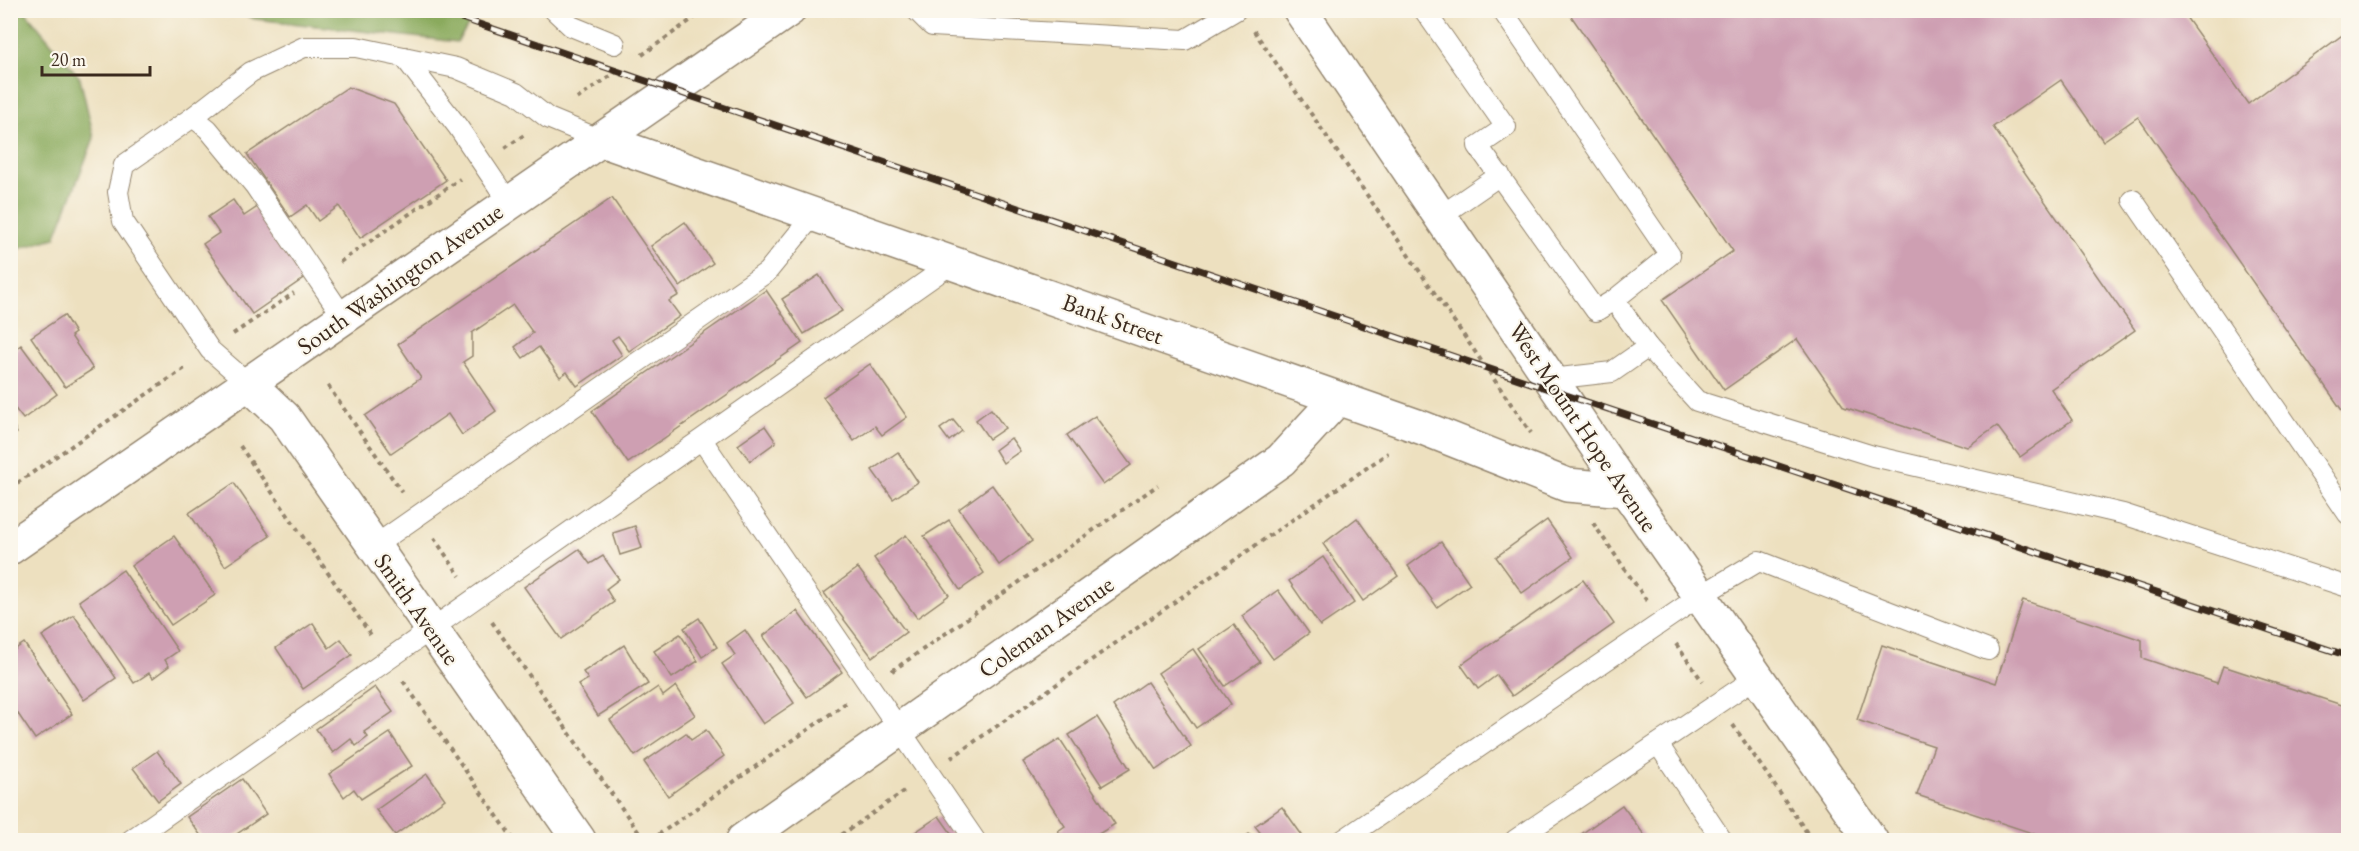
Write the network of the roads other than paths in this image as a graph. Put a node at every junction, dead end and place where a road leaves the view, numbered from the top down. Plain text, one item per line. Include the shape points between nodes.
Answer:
1 (554, 10) edge
2 (789, 10) edge
3 (916, 10) edge
4 (1236, 10) edge
5 (1300, 10) edge
6 (1424, 10) edge
7 (1502, 10) edge
8 (615, 44) dead end
9 (404, 57) junction
10 (193, 117) junction
11 (601, 140) junction
12 (1500, 175) junction
13 (2133, 200) dead end
14 (510, 204) junction
15 (814, 213) junction
16 (1439, 217) junction
17 (954, 262) junction
18 (1614, 300) junction
19 (344, 318) junction
20 (1648, 347) junction
21 (1551, 380) junction
22 (249, 384) junction
23 (1337, 399) junction
24 (702, 440) junction
25 (1626, 490) junction
26 (2349, 514) edge
27 (10, 548) edge
28 (373, 548) junction
29 (2349, 587) edge
30 (1700, 596) junction
31 (432, 631) junction
32 (1988, 650) dead end
33 (1757, 677) junction
34 (899, 731) junction
35 (1658, 744) junction
36 (159, 832) edge
37 (131, 840) edge
38 (579, 840) edge
39 (743, 840) edge
40 (975, 840) edge
41 (1343, 840) edge
42 (1515, 840) edge
43 (1722, 840) edge
44 (1871, 840) edge

1 - 8 lane via 571,26
2 - 11 street, South Washington Avenue
3 - 4 lane via 932,26 1185,40
5 - 16 street, West Mount Hope Avenue
6 - 12 lane via 1506,127 1478,146
7 - 18 lane via 1670,255
9 - 10 lane via 356,47 304,47 251,72
9 - 11 lane via 456,68 516,93 548,118
9 - 14 lane
10 - 19 lane via 208,129 255,186
10 - 22 lane via 123,165 118,192 123,221 210,350
11 - 14 street, South Washington Avenue
11 - 15 street, Bank Street
12 - 16 lane
12 - 18 lane via 1596,311
13 - 26 lane
14 - 19 street, South Washington Avenue
15 - 17 street, Bank Street
15 - 28 lane via 767,272
16 - 21 street, West Mount Hope Avenue
17 - 23 street, Bank Street
17 - 24 lane
18 - 20 lane
19 - 22 street, South Washington Avenue
20 - 21 lane via 1612,372
20 - 29 lane via 1698,401 1874,456 2123,514
21 - 25 street, West Mount Hope Avenue
22 - 27 street, South Washington Avenue
22 - 28 street, Smith Avenue via 284,417
23 - 25 street, Bank Street via 1567,485
23 - 34 street, Coleman Avenue via 1281,460
24 - 31 lane
24 - 34 lane
25 - 30 street, West Mount Hope Avenue
28 - 31 street, Smith Avenue
30 - 32 lane via 1759,561
30 - 33 street, West Mount Hope Avenue
30 - 41 lane
31 - 36 lane
31 - 38 street, Smith Avenue
33 - 35 lane
33 - 44 street, West Mount Hope Avenue
34 - 39 street, Coleman Avenue
34 - 40 lane
35 - 42 lane
35 - 43 lane
36 - 37 lane

